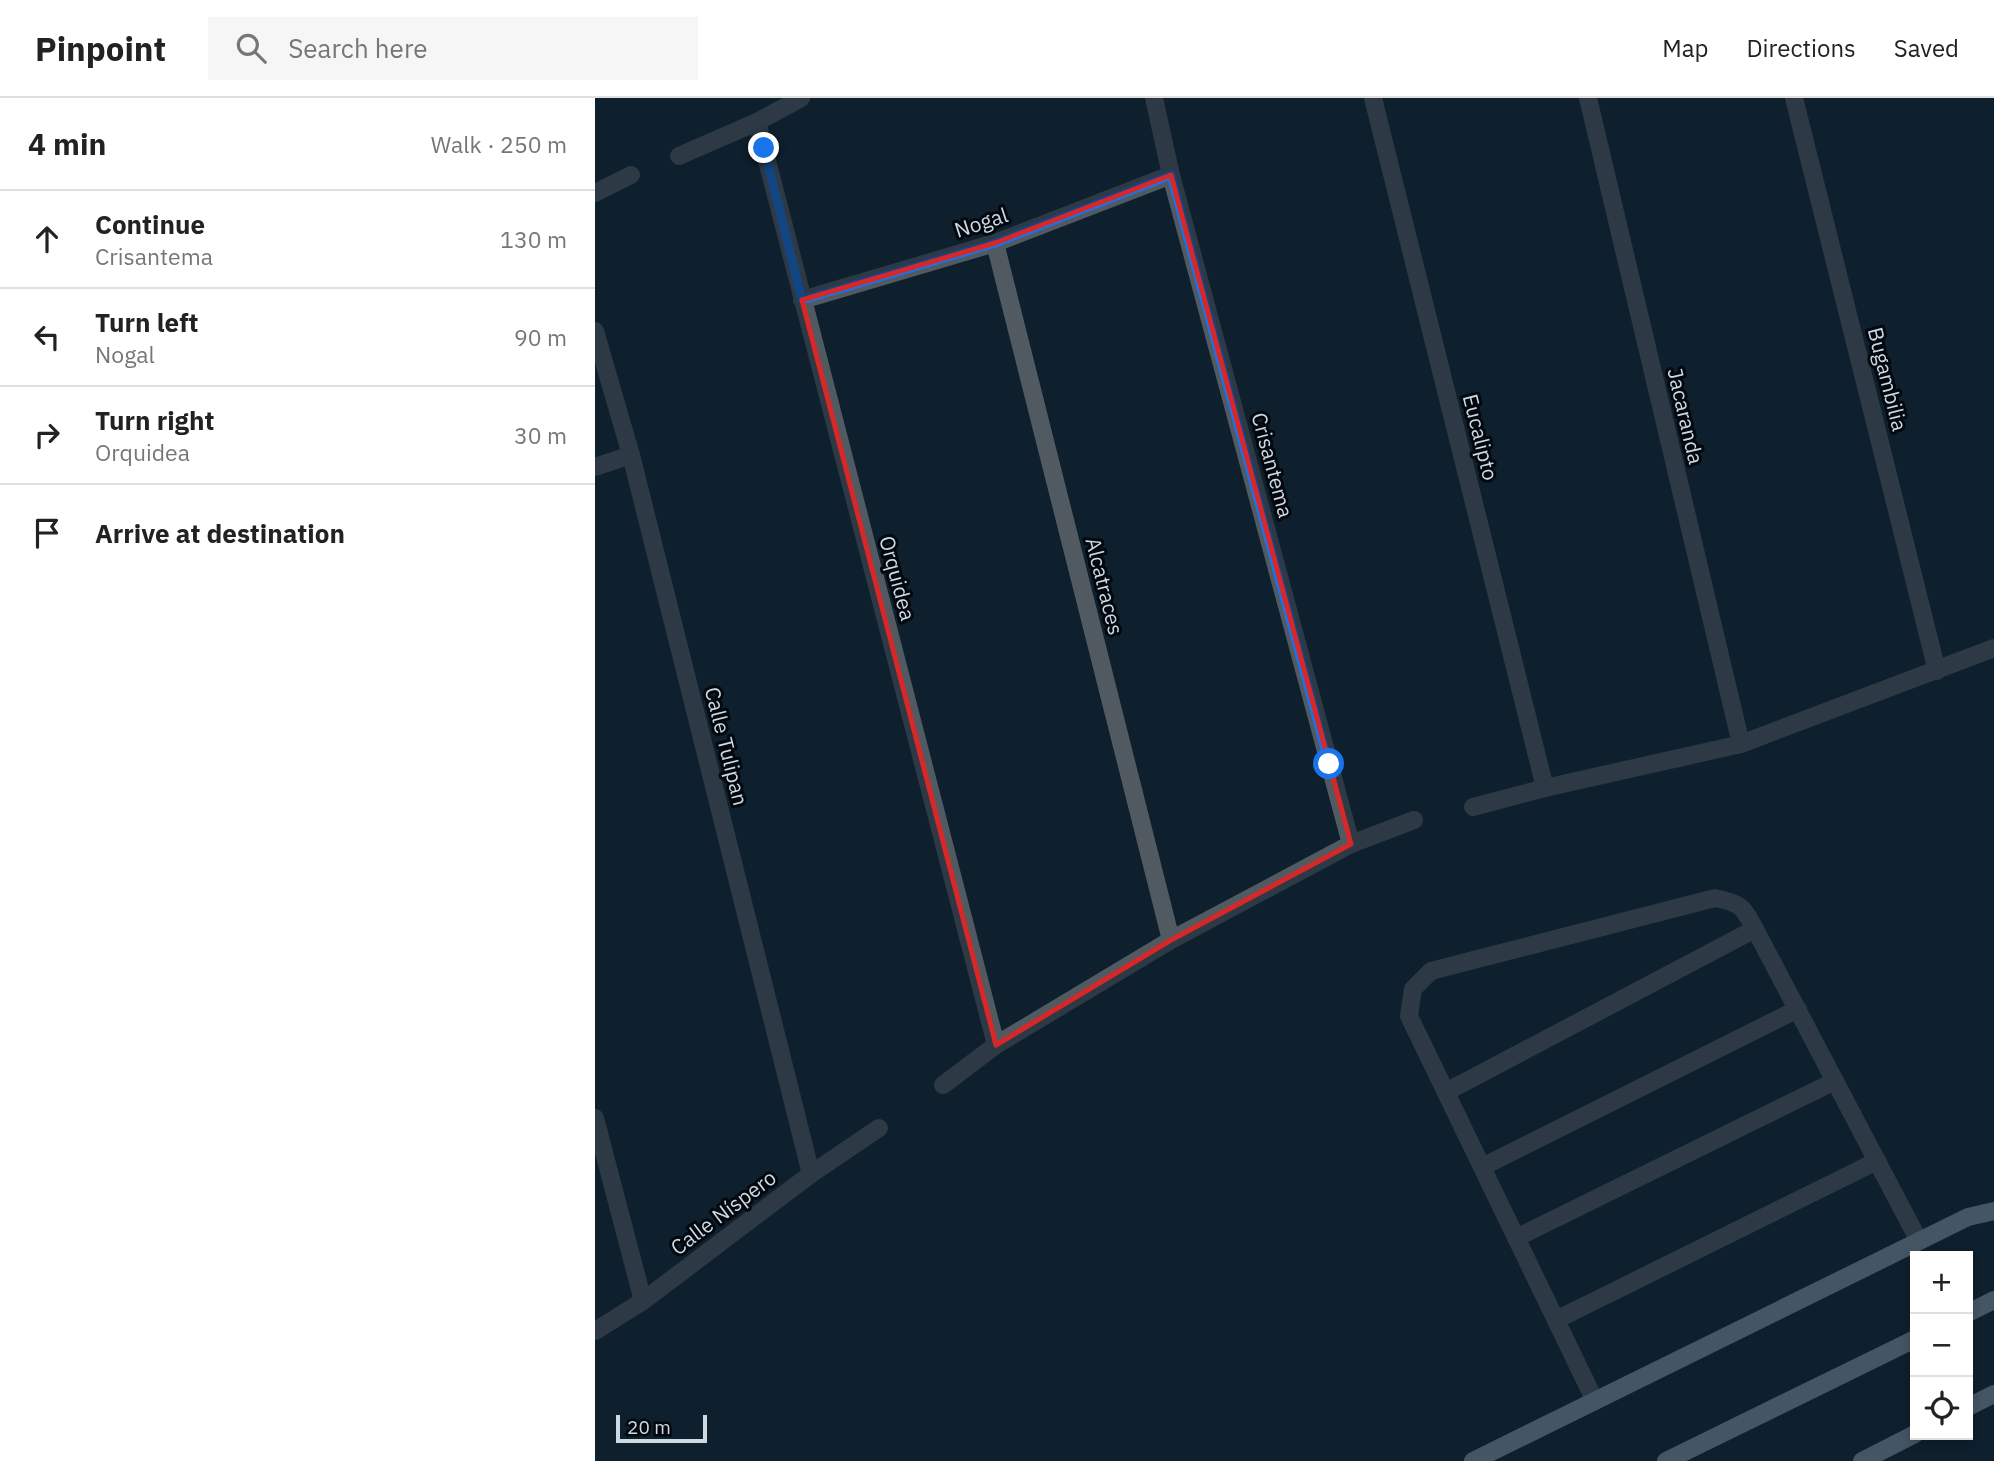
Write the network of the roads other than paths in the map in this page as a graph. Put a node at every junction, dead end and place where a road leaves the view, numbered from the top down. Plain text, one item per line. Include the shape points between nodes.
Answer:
1 (801, 98) edge
2 (1154, 98) edge
3 (1373, 98) edge
4 (1588, 98) edge
5 (1794, 98) edge
6 (757, 122) junction
7 (678, 156) dead end
8 (631, 175) dead end
9 (1171, 175) junction
10 (595, 193) edge
11 (995, 243) junction
12 (802, 300) junction
13 (595, 331) edge
14 (631, 455) junction
15 (595, 467) edge
16 (1994, 648) edge
17 (1937, 671) junction
18 (1741, 744) junction
19 (1545, 788) junction
20 (1473, 807) dead end
21 (1414, 820) dead end
22 (1350, 844) junction
23 (1755, 929) junction
24 (1171, 940) junction
25 (1798, 1009) junction
26 (996, 1045) junction
27 (1835, 1081) junction
28 (943, 1086) dead end
29 (1446, 1092) junction
30 (595, 1118) edge
31 (879, 1128) dead end
32 (1877, 1161) junction
33 (1482, 1167) junction
34 (811, 1174) junction
35 (1994, 1211) edge
36 (1516, 1238) junction
37 (1919, 1241) junction
38 (1994, 1300) edge
39 (643, 1301) junction
40 (1973, 1310) edge
41 (1556, 1320) junction
42 (595, 1331) edge
43 (1910, 1341) edge
44 (1994, 1394) edge
45 (1595, 1401) junction
46 (1973, 1404) edge
47 (1910, 1437) edge
48 (1473, 1461) edge
49 (1666, 1461) edge
50 (1863, 1461) edge

1 - 6 street
2 - 9 street, Crisantema
3 - 19 street, Eucalipto
4 - 18 street, Jacaranda
5 - 17 street, Bugambilia
6 - 7 street
6 - 12 street, Orquidea
8 - 10 street
9 - 11 street, Nogal
9 - 22 street, Crisantema
11 - 12 street, Nogal
11 - 24 street, Alcatraces
12 - 26 street, Orquidea
13 - 14 street, Calle Tulipan
14 - 15 street
14 - 34 street, Calle Tulipan
16 - 17 street
17 - 18 street
18 - 19 street
19 - 20 street
21 - 22 street
22 - 24 street
23 - 25 street
23 - 29 street
23 - 29 street via 1734,902 1715,898 1431,971 1413,989 1409,1016
24 - 26 street
25 - 27 street
25 - 33 street
26 - 28 street
27 - 32 street
27 - 36 street
29 - 33 street
30 - 39 street
31 - 34 street, Calle Níspero
32 - 37 street
32 - 41 street
33 - 36 street
34 - 39 street, Calle Níspero
35 - 37 main road via 1968,1217
36 - 41 street
37 - 45 main road
38 - 40 main road
39 - 42 street, Calle Níspero
41 - 45 street
43 - 49 main road
44 - 46 main road
45 - 48 main road
47 - 50 main road

